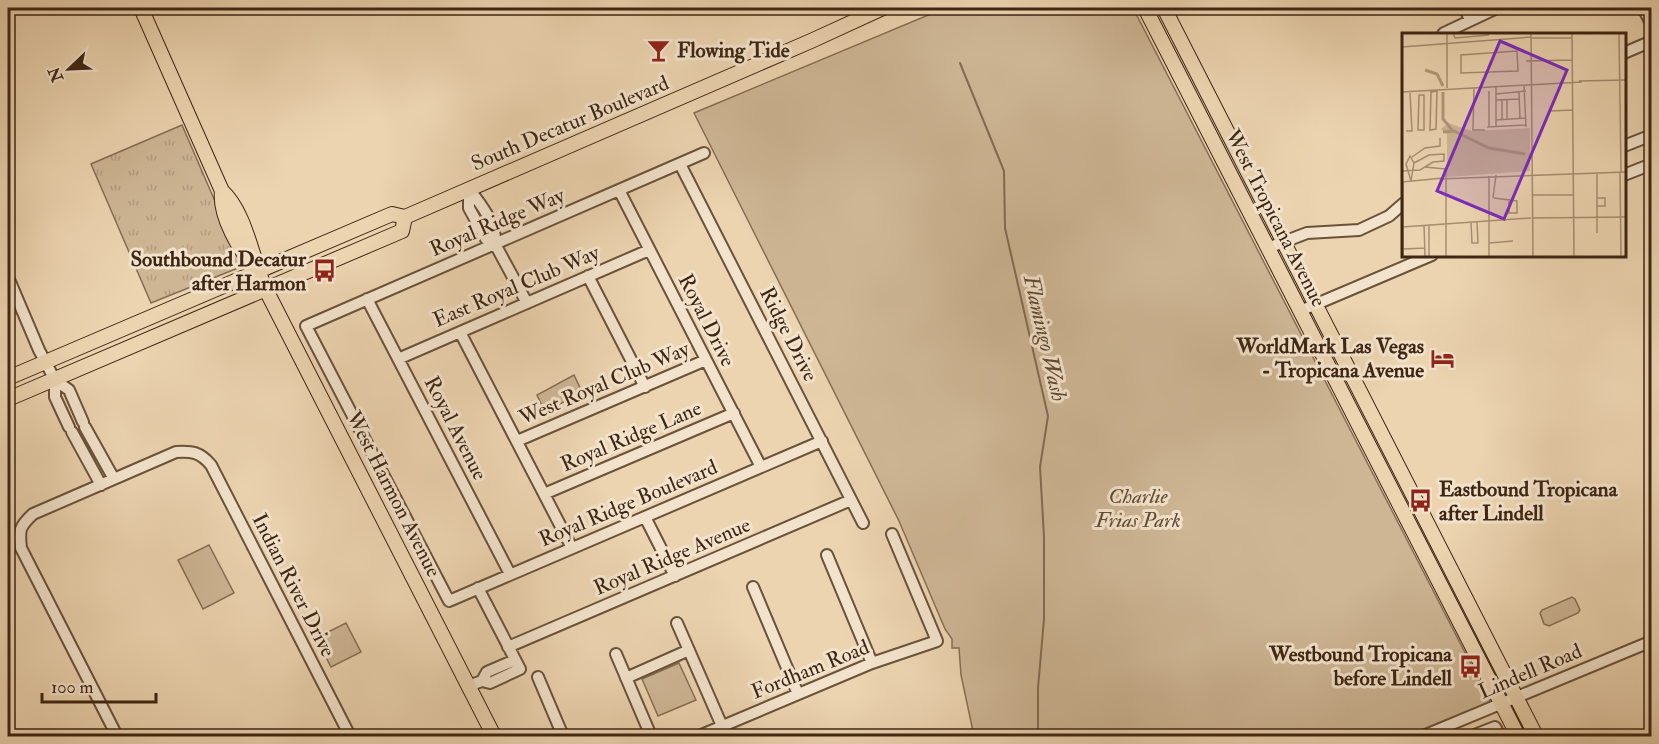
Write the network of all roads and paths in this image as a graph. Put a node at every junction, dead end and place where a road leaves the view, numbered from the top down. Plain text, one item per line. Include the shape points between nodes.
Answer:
1 (141, 8) edge
2 (883, 8) edge
3 (1145, 8) edge
4 (1164, 8) edge
5 (1465, 8) edge
6 (1497, 8) edge
7 (1643, 8) edge
8 (1470, 20) junction
9 (1652, 25) edge
10 (1444, 33) edge
11 (1652, 41) edge
12 (1626, 52) edge
13 (1652, 135) edge
14 (1233, 143) junction
15 (1626, 145) edge
16 (1218, 151) junction
17 (704, 153) dead end
18 (680, 164) junction
19 (1652, 164) edge
20 (1626, 174) edge
21 (469, 189) junction
22 (619, 190) junction
23 (1402, 205) edge
24 (405, 217) junction
25 (1285, 241) junction
26 (495, 244) junction
27 (1268, 249) junction
28 (649, 250) junction
29 (1430, 256) edge
30 (257, 271) junction
31 (588, 276) junction
32 (8, 277) edge
33 (265, 288) junction
34 (367, 299) junction
35 (527, 303) junction
36 (1316, 304) junction
37 (1300, 311) junction
38 (460, 332) junction
39 (398, 359) junction
40 (706, 360) junction
41 (45, 361) junction
42 (8, 378) edge
43 (55, 380) junction
44 (645, 387) junction
45 (8, 399) edge
46 (734, 413) junction
47 (1372, 414) junction
48 (1356, 422) junction
49 (517, 441) junction
50 (822, 441) junction
51 (761, 467) junction
52 (114, 479) junction
53 (101, 485) junction
54 (544, 494) junction
55 (851, 500) junction
56 (645, 517) junction
57 (863, 523) dead end
58 (892, 534) dead end
59 (572, 548) junction
60 (1443, 553) junction
61 (827, 555) dead end
62 (1428, 561) junction
63 (510, 574) junction
64 (675, 576) junction
65 (753, 587) dead end
66 (478, 588) junction
67 (449, 601) joint
68 (677, 623) dead end
69 (1652, 641) edge
70 (508, 647) junction
71 (689, 650) junction
72 (615, 654) dead end
73 (872, 663) junction
74 (538, 677) dead end
75 (626, 678) junction
76 (468, 686) junction
77 (798, 694) junction
78 (1517, 697) junction
79 (1501, 704) junction
80 (722, 726) junction
81 (117, 736) edge
82 (350, 736) edge
83 (494, 736) edge
84 (563, 736) edge
85 (651, 736) edge
86 (699, 736) edge
87 (1423, 736) edge
88 (1472, 736) edge
89 (1500, 736) edge
90 (1518, 736) edge
91 (1536, 736) edge

1 - 30 main road, West Harmon Avenue via 222,191 220,204 243,254
2 - 21 main road, South Decatur Boulevard
3 - 16 main road, West Tropicana Avenue
4 - 14 main road, West Tropicana Avenue
5 - 8 street
6 - 8 street
7 - 9 street
8 - 10 street
11 - 12 street
13 - 15 street
14 - 16 main road
14 - 25 main road, West Tropicana Avenue
16 - 27 main road, West Tropicana Avenue
17 - 18 street, Royal Ridge Way
18 - 22 street, Royal Ridge Way
18 - 50 street, Ridge Drive
19 - 20 street
21 - 24 main road, South Decatur Boulevard
21 - 26 street via 470,208 486,239
22 - 26 street, Royal Ridge Way
22 - 28 street, Royal Drive
23 - 25 street via 1389,216 1359,230 1307,233
24 - 30 main road, South Decatur Boulevard via 392,214
24 - 33 main road, South Decatur Boulevard via 402,231
25 - 27 street
25 - 36 main road, West Tropicana Avenue
26 - 34 street, Royal Ridge Way
26 - 35 street
27 - 37 main road, West Tropicana Avenue
28 - 31 street, East Royal Club Way
28 - 40 street, Royal Drive
29 - 36 street
30 - 33 main road, West Harmon Avenue
30 - 41 main road, South Decatur Boulevard
31 - 35 street, East Royal Club Way
31 - 44 street
32 - 41 street
33 - 43 main road, South Decatur Boulevard
33 - 76 main road, West Harmon Avenue
34 - 39 street, Royal Avenue
34 - 67 street, Royal Ridge Way via 306,326
35 - 38 street, East Royal Club Way
36 - 37 street
36 - 47 main road, West Tropicana Avenue
37 - 48 main road, West Tropicana Avenue
38 - 39 street, East Royal Club Way
38 - 49 street
39 - 63 street, Royal Avenue
40 - 44 street, West Royal Club Way
40 - 46 street, Royal Drive
41 - 42 main road, South Decatur Boulevard
41 - 43 street
43 - 45 main road, South Decatur Boulevard
43 - 52 street via 69,390
43 - 53 street via 55,397
44 - 49 street, West Royal Club Way
46 - 51 street, Royal Drive
46 - 54 street, Royal Ridge Lane
47 - 48 main road
47 - 60 main road, West Tropicana Avenue
48 - 62 main road, West Tropicana Avenue
49 - 54 street
50 - 51 street, Royal Ridge Boulevard
50 - 55 street, Ridge Drive
51 - 56 street, Royal Ridge Boulevard
52 - 53 street
52 - 82 street, Indian River Drive via 176,452 199,454 211,465
53 - 81 street via 33,514 19,532 21,548
54 - 59 street
55 - 57 street, Ridge Drive
55 - 64 street, Royal Ridge Avenue
56 - 59 street, Royal Ridge Boulevard
56 - 64 street
58 - 73 street, Fordham Road via 937,641
59 - 63 street, Royal Ridge Boulevard
60 - 62 main road
60 - 78 main road, West Tropicana Avenue
61 - 73 street
62 - 79 main road, West Tropicana Avenue
63 - 66 street, Royal Ridge Boulevard
64 - 70 street, Royal Ridge Avenue
65 - 77 street
66 - 67 street, Royal Ridge Boulevard
66 - 70 street
68 - 71 street
69 - 78 street, Lindell Road
70 - 76 street via 517,664 486,672 482,681
71 - 75 street
71 - 80 street
72 - 75 street
73 - 77 street, Fordham Road
74 - 84 street
75 - 85 street
76 - 83 main road, West Harmon Avenue
77 - 80 street, Fordham Road
78 - 79 street, Lindell Road
78 - 91 main road, West Tropicana Avenue
79 - 87 street, Lindell Road
79 - 90 main road, West Tropicana Avenue
80 - 86 street, Fordham Road
88 - 89 street via 1495,727

